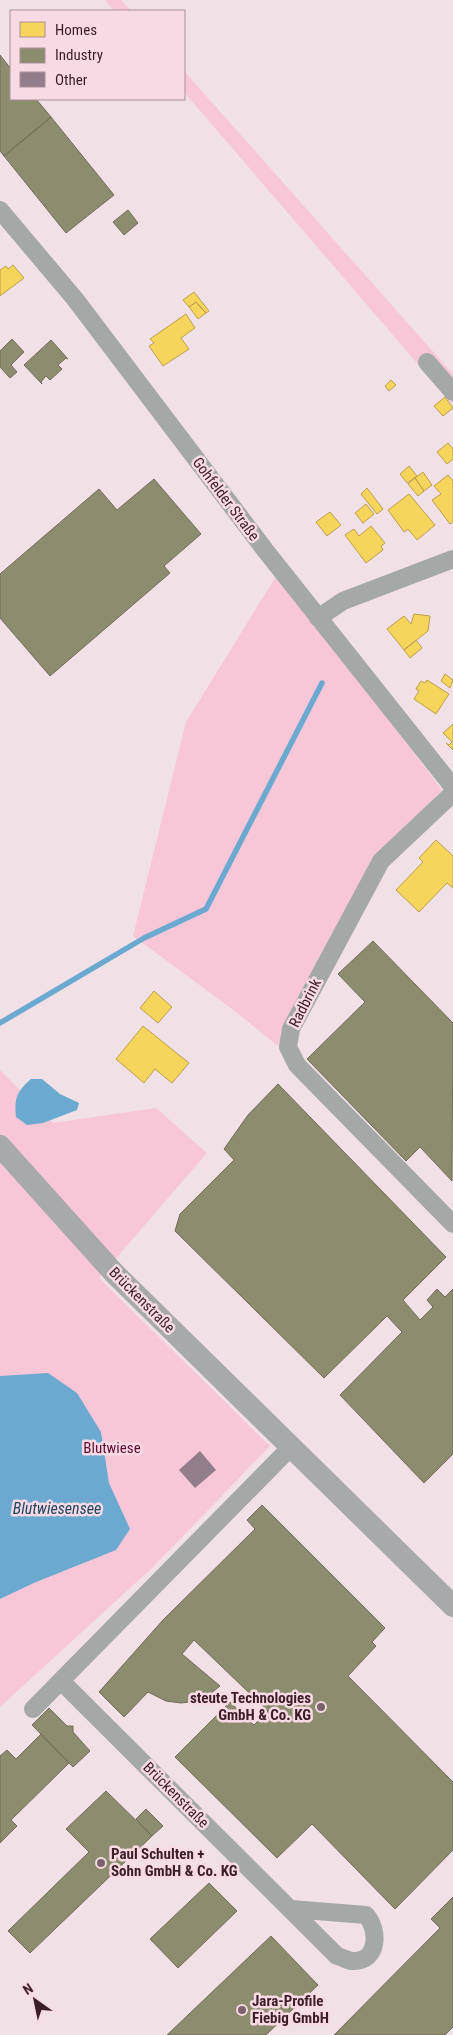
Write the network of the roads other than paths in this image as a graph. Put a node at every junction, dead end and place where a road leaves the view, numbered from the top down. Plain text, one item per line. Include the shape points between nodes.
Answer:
1 (0, 210) edge
2 (427, 362) dead end
3 (453, 392) edge
4 (453, 559) edge
5 (318, 618) junction
6 (453, 787) edge
7 (453, 793) edge
8 (0, 1146) edge
9 (453, 1224) edge
10 (291, 1447) junction
11 (453, 1606) edge
12 (61, 1681) junction
13 (33, 1709) dead end
14 (291, 1909) dead end

1 - 5 street, Gohfelder Straße via 75,299
2 - 3 street
4 - 5 street via 343,601
5 - 6 street, Gohfelder Straße
7 - 9 street, Radbrink via 381,861 291,1029 288,1047 297,1065
8 - 10 main road, Brückenstraße via 115,1274
10 - 11 main road, Brückenstraße
10 - 12 street
12 - 13 street
12 - 14 street, Brückenstraße

